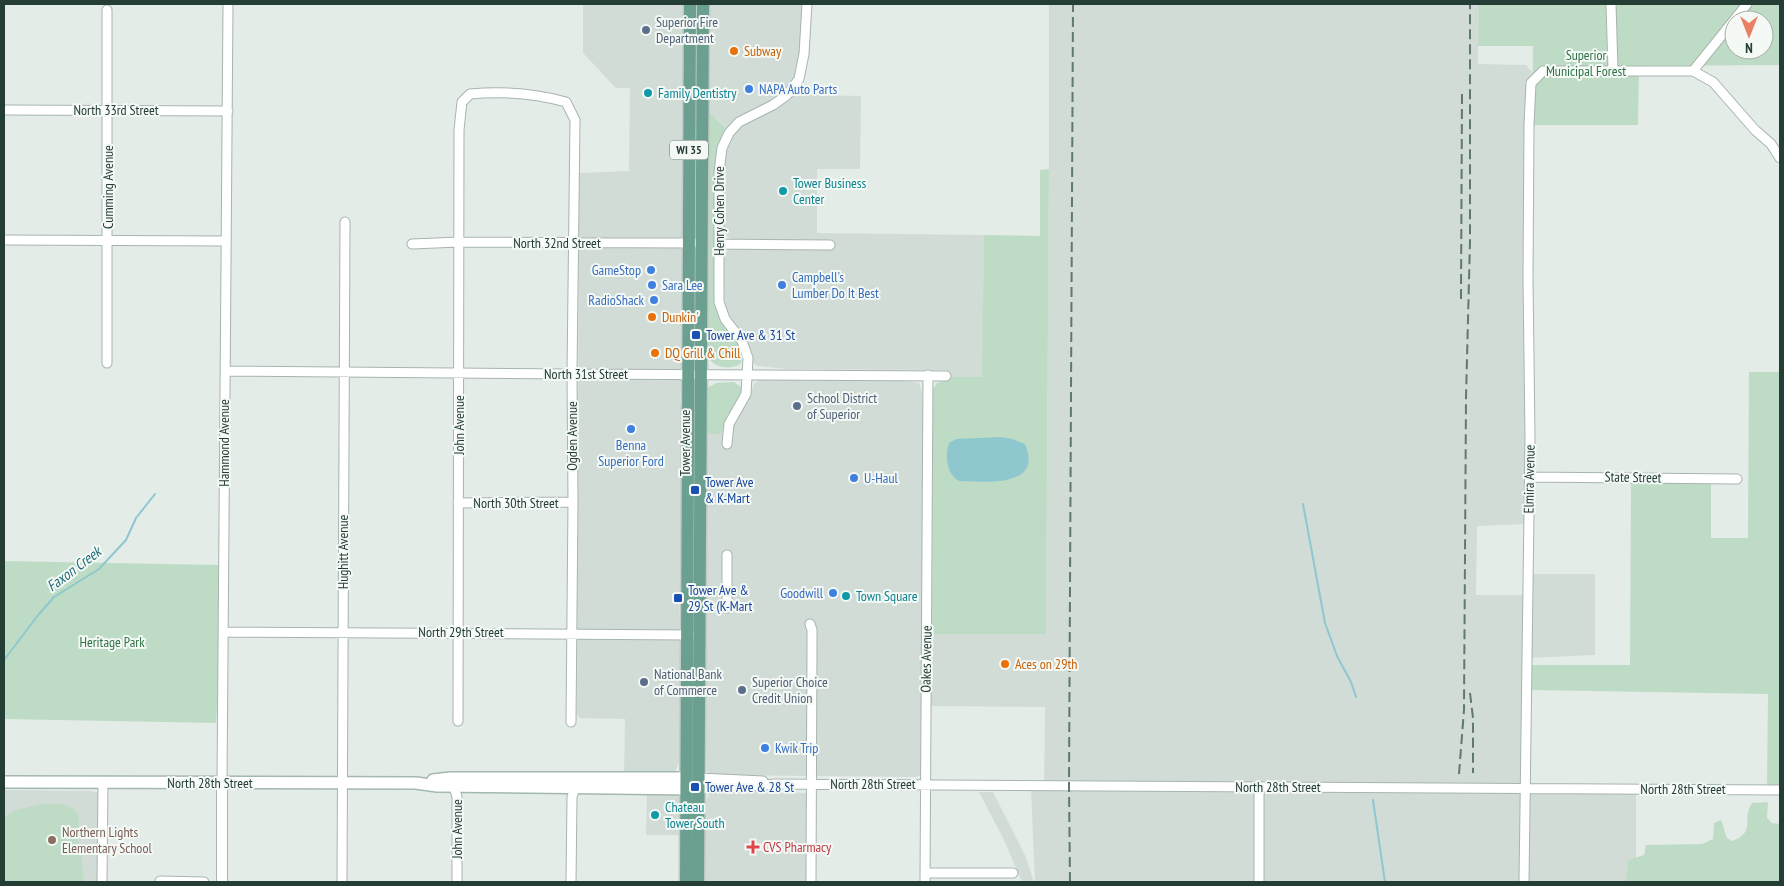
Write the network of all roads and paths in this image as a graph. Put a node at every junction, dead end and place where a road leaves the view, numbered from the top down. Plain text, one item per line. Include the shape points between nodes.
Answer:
1 (228, 4) edge
2 (690, 4) edge
3 (703, 4) edge
4 (807, 4) edge
5 (1611, 4) edge
6 (1747, 4) edge
7 (107, 10) dead end
8 (1613, 70) junction
9 (1693, 71) junction
10 (4, 110) edge
11 (107, 110) junction
12 (228, 111) junction
13 (460, 130) joint
14 (1780, 158) edge
15 (345, 222) dead end
16 (4, 240) edge
17 (108, 240) junction
18 (226, 241) junction
19 (459, 242) junction
20 (574, 243) junction
21 (688, 243) junction
22 (702, 243) junction
23 (412, 244) dead end
24 (719, 244) junction
25 (830, 245) dead end
26 (107, 364) dead end
27 (225, 371) junction
28 (344, 372) junction
29 (459, 374) junction
30 (572, 374) junction
31 (694, 374) junction
32 (747, 375) junction
33 (928, 376) junction
34 (946, 376) dead end
35 (727, 444) dead end
36 (1529, 477) junction
37 (1737, 479) dead end
38 (573, 502) junction
39 (458, 503) junction
40 (728, 556) dead end
41 (727, 608) dead end
42 (810, 624) dead end
43 (224, 632) junction
44 (342, 632) junction
45 (457, 632) junction
46 (572, 633) junction
47 (692, 635) junction
48 (458, 721) dead end
49 (571, 722) dead end
50 (621, 779) junction
51 (4, 782) edge
52 (453, 782) junction
53 (102, 783) junction
54 (222, 783) junction
55 (342, 783) junction
56 (686, 783) junction
57 (699, 784) junction
58 (812, 784) junction
59 (926, 784) junction
60 (1259, 786) junction
61 (575, 788) junction
62 (1525, 789) junction
63 (1780, 790) edge
64 (1013, 874) dead end
65 (925, 878) edge
66 (160, 881) edge
67 (102, 882) edge
68 (204, 882) edge
69 (222, 882) edge
70 (342, 882) edge
71 (457, 882) edge
72 (571, 882) edge
73 (686, 882) edge
74 (698, 882) edge
75 (811, 882) edge
76 (1259, 882) edge
77 (1524, 882) edge

1 - 12 street, Hammond Avenue
2 - 21 main road, Tower Avenue / WI 35
3 - 22 main road, Tower Avenue / WI 35
4 - 24 street, Henry Cohen Drive via 804,54 798,79 774,106 739,122 728,133 722,148
5 - 8 street
6 - 9 street
7 - 11 street, Cumming Avenue
8 - 9 street
8 - 36 street, Elmira Avenue via 1543,71 1532,83 1529,126
9 - 14 street via 1714,82
10 - 11 street, North 33rd Street
11 - 12 street, North 33rd Street
11 - 17 street, Cumming Avenue
12 - 18 street, Hammond Avenue
13 - 19 street, John Avenue
13 - 20 street, Ogden Avenue via 462,102 470,94 540,94 566,102 575,120
15 - 28 street, Hughitt Avenue
16 - 17 street
17 - 18 street
17 - 26 street, Cumming Avenue
18 - 27 street, Hammond Avenue
19 - 20 street, North 32nd Street
19 - 23 street, North 32nd Street
19 - 29 street, John Avenue
20 - 21 street, North 32nd Street
20 - 30 street, Ogden Avenue
21 - 22 street, North 32nd Street
21 - 31 main road, Tower Avenue / WI 35
22 - 31 main road, Tower Avenue / WI 35
24 - 25 street
24 - 32 street, Henry Cohen Drive via 719,302 725,319 745,347
27 - 28 street, North 31st Street
27 - 43 street, Hammond Avenue
28 - 29 street, North 31st Street
28 - 44 street, Hughitt Avenue
29 - 30 street, North 31st Street
29 - 39 street, John Avenue
30 - 31 street, North 31st Street
30 - 38 street, Ogden Avenue
31 - 32 street, North 31st Street
31 - 47 main road, Tower Avenue / WI 35
32 - 33 street, North 31st Street
32 - 35 street, Henry Cohen Drive via 746,394 729,424
33 - 34 street, North 31st Street
33 - 59 street, Oakes Avenue
36 - 37 street, State Street
36 - 62 street, Elmira Avenue
38 - 39 street, North 30th Street
38 - 46 street, Ogden Avenue
39 - 45 street, John Avenue
40 - 41 street
42 - 58 street
43 - 44 street, North 29th Street
43 - 54 street, Hammond Avenue
44 - 45 street, North 29th Street
44 - 55 street, Hughitt Avenue
45 - 46 street, North 29th Street
45 - 48 street, John Avenue
46 - 47 street, North 29th Street
46 - 49 street, Ogden Avenue
47 - 56 main road, Tower Avenue / WI 35
47 - 57 main road, Tower Avenue / WI 35
50 - 52 main road, North 28th Street
50 - 56 main road, North 28th Street
50 - 61 street via 584,783
51 - 53 main road, North 28th Street
52 - 55 main road, North 28th Street
52 - 61 main road, North 28th Street
52 - 71 street, John Avenue via 457,797
53 - 54 main road, North 28th Street
53 - 67 street
54 - 55 main road, North 28th Street
54 - 69 street, Hammond Avenue
55 - 70 street, Hughitt Avenue
56 - 57 main road, North 28th Street
56 - 61 main road, North 28th Street
56 - 73 main road, Tower Avenue / WI 35
57 - 58 street, North 28th Street
57 - 74 main road, Tower Avenue / WI 35
58 - 59 street, North 28th Street
58 - 75 street
59 - 60 street, North 28th Street
59 - 65 street, Oakes Avenue
60 - 62 street, North 28th Street
60 - 76 street
61 - 72 street via 572,797
62 - 63 street, North 28th Street
62 - 77 street, Elmira Avenue
64 - 65 street
66 - 68 street

